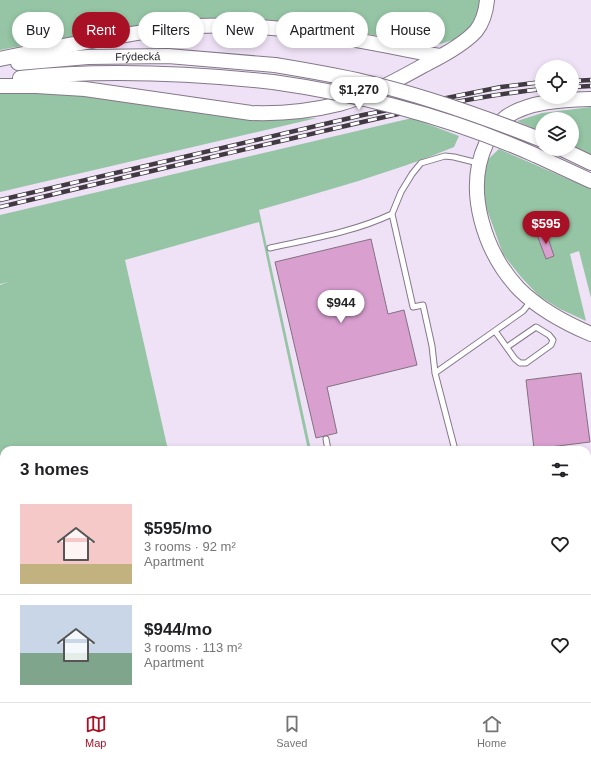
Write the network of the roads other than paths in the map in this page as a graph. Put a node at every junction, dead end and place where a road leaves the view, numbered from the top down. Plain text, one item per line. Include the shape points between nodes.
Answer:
1 (487, 0) edge
2 (440, 56) junction
3 (0, 59) edge
4 (0, 65) edge
5 (0, 80) edge
6 (0, 86) edge
7 (591, 99) edge
8 (535, 137) edge
9 (576, 156) edge
10 (479, 163) junction
11 (591, 163) edge
12 (591, 181) edge
13 (392, 214) junction
14 (270, 248) dead end
15 (532, 301) junction
16 (495, 331) junction
17 (591, 334) edge
18 (507, 347) junction
19 (435, 373) junction
20 (326, 439) dead end
21 (327, 446) edge
22 (454, 446) edge

1 - 2 main road via 484,17 477,29 464,42
2 - 3 main road via 306,32 258,27 196,26 76,43
2 - 6 main road via 356,99 313,109 262,113 231,111 85,89
4 - 8 main road, Frýdecká, bridge via 128,56 168,56 275,65 336,75 394,89 479,115
5 - 12 main road, Frýdecká, bridge via 62,74 213,76 273,82 346,94 392,104 477,132
7 - 10 main road via 540,104 509,116 491,133
9 - 11 main road
10 - 13 lane via 454,156 421,162 401,192
10 - 15 main road via 477,202 487,237 505,272
13 - 14 lane via 361,227
13 - 19 lane via 413,307 423,305
15 - 16 lane via 523,311
15 - 17 main road via 556,318
16 - 18 lane
16 - 19 lane
18 - 18 lane via 536,327 553,340 551,345 524,363 517,361
19 - 22 lane
20 - 21 lane

